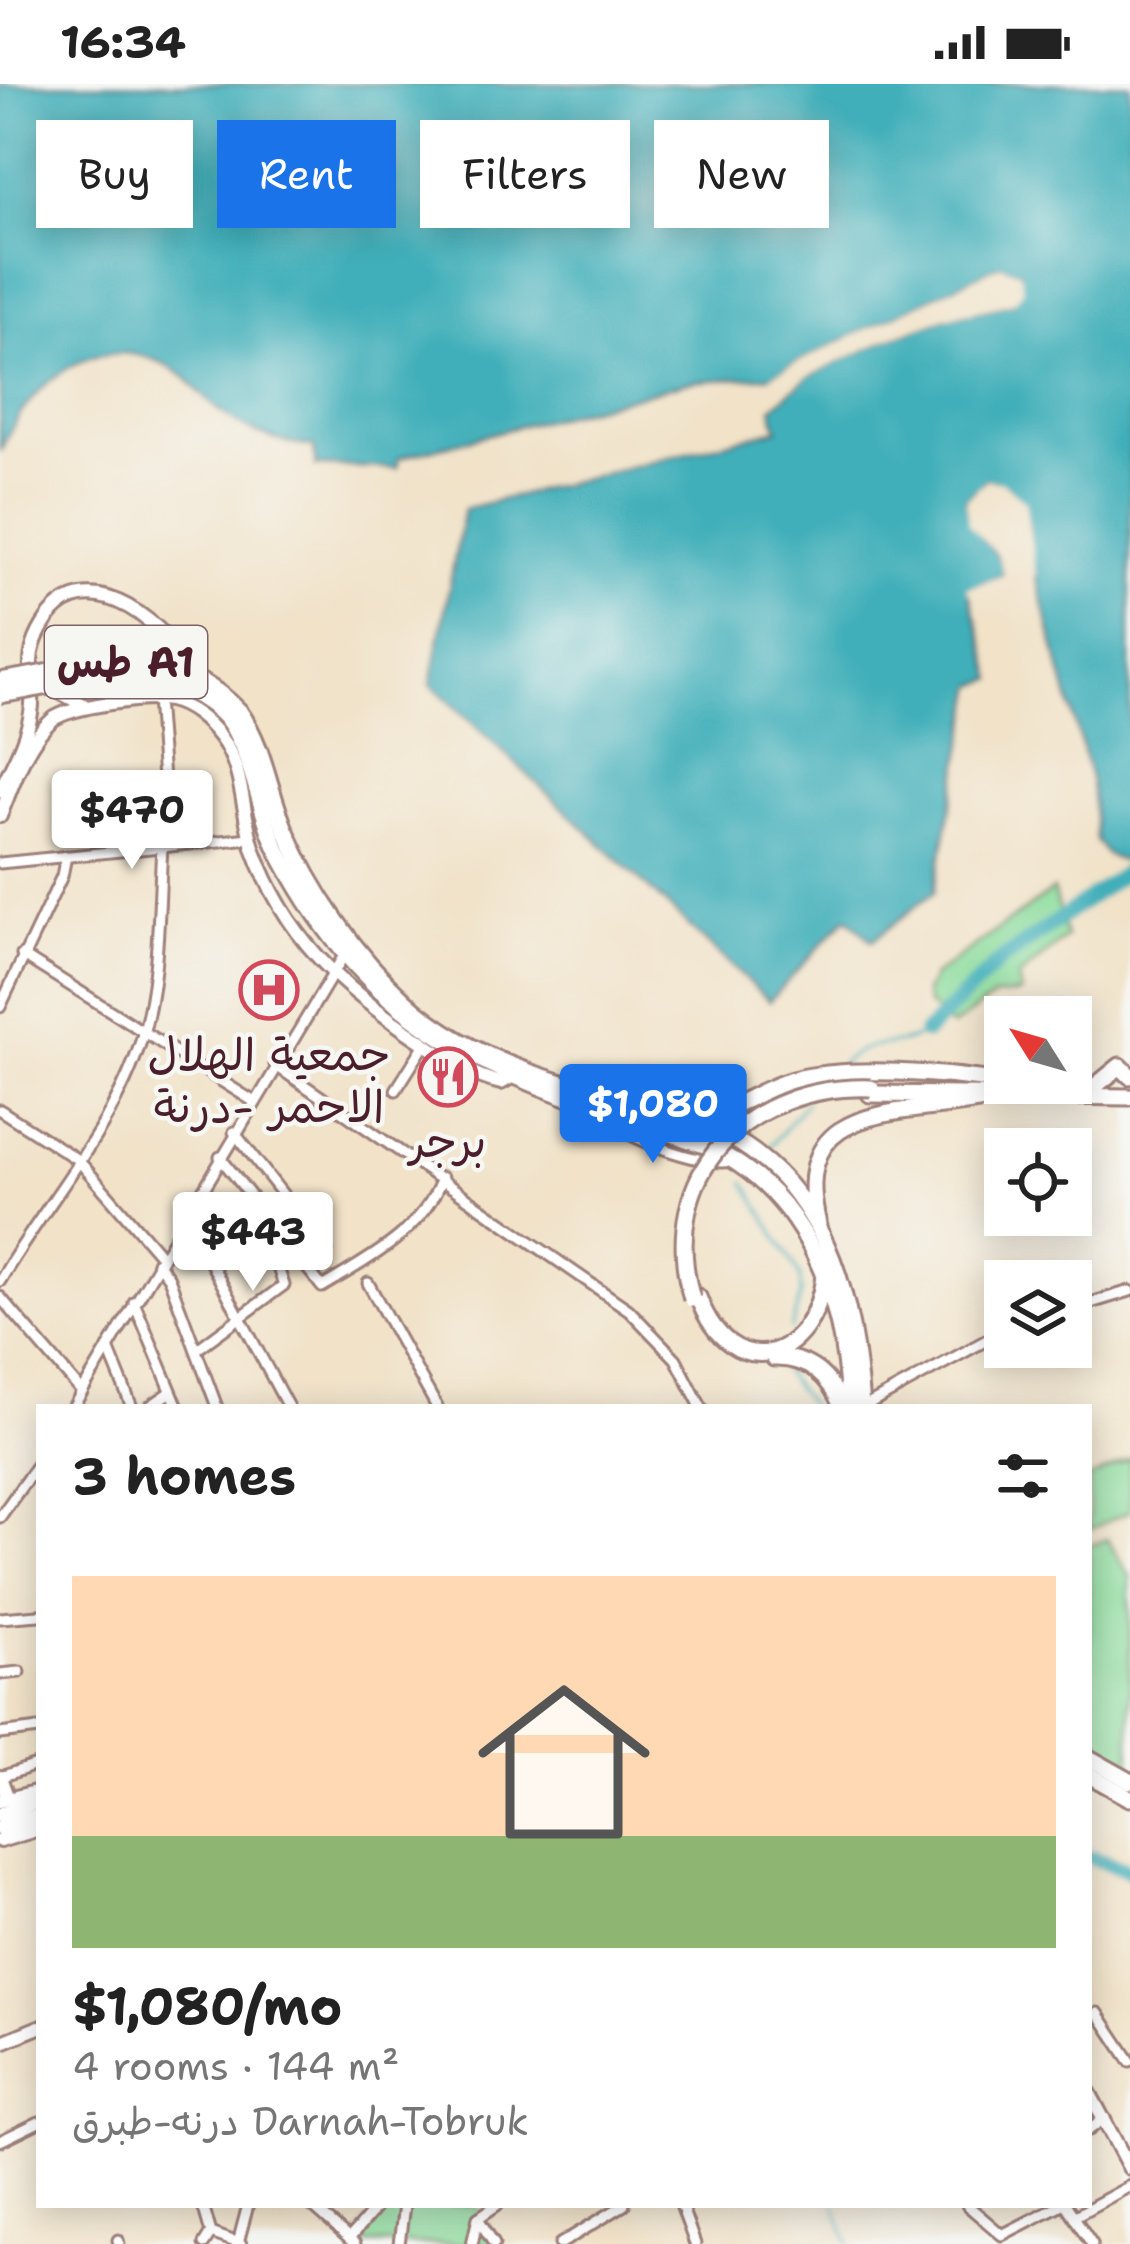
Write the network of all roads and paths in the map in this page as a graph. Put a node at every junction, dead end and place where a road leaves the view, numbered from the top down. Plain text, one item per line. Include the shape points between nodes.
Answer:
1 (29, 672) junction
2 (0, 681) edge
3 (0, 695) edge
4 (157, 699) junction
5 (33, 704) junction
6 (90, 707) junction
7 (234, 716) junction
8 (56, 717) junction
9 (0, 791) edge
10 (0, 816) edge
11 (250, 838) junction
12 (165, 847) junction
13 (66, 856) junction
14 (3, 865) edge
15 (346, 952) junction
16 (22, 955) junction
17 (331, 974) junction
18 (0, 1007) edge
19 (144, 1032) junction
20 (425, 1044) junction
21 (275, 1065) junction
22 (1130, 1076) edge
23 (510, 1078) junction
24 (984, 1086) edge
25 (984, 1088) edge
26 (1094, 1088) joint
27 (396, 1090) dead end
28 (984, 1090) edge
29 (871, 1091) junction
30 (984, 1092) edge
31 (1092, 1092) edge
32 (1130, 1093) edge
33 (253, 1100) junction
34 (0, 1110) edge
35 (662, 1112) junction
36 (234, 1132) junction
37 (220, 1157) junction
38 (78, 1160) junction
39 (442, 1178) junction
40 (182, 1219) junction
41 (820, 1232) junction
42 (327, 1251) dead end
43 (159, 1259) junction
44 (277, 1265) dead end
45 (825, 1273) junction
46 (0, 1281) edge
47 (368, 1282) dead end
48 (1130, 1291) edge
49 (0, 1297) edge
50 (695, 1298) junction
51 (134, 1302) junction
52 (1092, 1303) edge
53 (240, 1318) junction
54 (984, 1341) edge
55 (108, 1348) junction
56 (196, 1350) junction
57 (171, 1391) junction
58 (82, 1392) junction
59 (75, 1404) edge
60 (131, 1404) edge
61 (153, 1404) edge
62 (177, 1404) edge
63 (216, 1404) edge
64 (286, 1404) edge
65 (435, 1404) edge
66 (699, 1404) edge
67 (844, 1404) edge
68 (846, 1404) edge
69 (862, 1404) edge
70 (868, 1404) edge
71 (36, 1466) edge
72 (0, 1517) edge
73 (36, 1615) edge
74 (0, 1618) edge
75 (20, 1672) dead end
76 (0, 1674) edge
77 (36, 1729) edge
78 (0, 1734) edge
79 (1092, 1760) edge
80 (36, 1765) edge
81 (0, 1777) edge
82 (1092, 1777) edge
83 (1130, 1781) edge
84 (36, 1792) edge
85 (1130, 1798) edge
86 (4, 1800) edge
87 (36, 1803) edge
88 (0, 1815) edge
89 (36, 1817) edge
90 (0, 1828) edge
91 (36, 1830) edge
92 (0, 1841) edge
93 (1092, 2017) edge
94 (36, 2033) edge
95 (0, 2043) edge
96 (1130, 2061) edge
97 (1092, 2097) edge
98 (1105, 2118) junction
99 (36, 2123) edge
100 (1092, 2128) edge
101 (0, 2141) edge
102 (1130, 2169) edge
103 (1130, 2186) edge
104 (1092, 2207) edge
105 (203, 2208) edge
106 (247, 2208) edge
107 (314, 2208) edge
108 (376, 2208) edge
109 (404, 2208) edge
110 (493, 2208) edge
111 (619, 2208) edge
112 (682, 2208) edge
113 (1057, 2208) edge
114 (1066, 2208) edge
115 (1090, 2208) edge
116 (971, 2210) edge
117 (1075, 2216) junction
118 (478, 2218) junction
119 (1013, 2232) junction
120 (207, 2239) edge
121 (352, 2241) edge
122 (240, 2244) edge
123 (399, 2244) edge
124 (472, 2244) edge
125 (494, 2244) edge
126 (560, 2244) edge
127 (695, 2244) edge
128 (1021, 2244) edge
129 (1092, 2244) edge

1 - 4 street via 54,614 84,597 114,597 182,655 176,685
1 - 5 street
1 - 6 street
2 - 7 main road, طس A1, bridge via 142,662 195,675
3 - 7 main road, طس A1, bridge via 152,677
4 - 6 street
4 - 11 street via 189,709 229,748
4 - 12 street
5 - 8 street via 46,703
5 - 9 street
6 - 8 street
7 - 15 main road, طس A1 via 282,858
7 - 35 main road, طس A1 via 263,753 303,865 401,997 505,1062
8 - 10 street via 31,748
11 - 12 street
11 - 17 street via 281,911
12 - 13 street
12 - 19 street
13 - 14 street
13 - 16 street
15 - 17 street
15 - 23 main road, طس A1 via 404,1014
16 - 18 street
16 - 19 street
17 - 20 street
17 - 21 street
19 - 33 street
19 - 38 street via 111,1111
20 - 23 street via 485,1079
20 - 27 street
21 - 33 street
21 - 39 street
22 - 26 main road via 1120,1066
23 - 45 main road, طس A1 via 735,1160 779,1198
24 - 35 main road via 816,1076 725,1112
25 - 29 main road
26 - 32 main road
28 - 29 main road
29 - 50 main road, bridge via 788,1104 724,1150 693,1214
30 - 41 main road via 869,1116 836,1132 811,1178
31 - 32 main road
33 - 36 street
34 - 38 street
35 - 41 main road, طس A1 via 755,1156
36 - 37 street
36 - 42 street
37 - 39 street via 322,1287 424,1217
37 - 40 street
38 - 43 street
38 - 46 street
39 - 66 street via 641,1319 676,1359
40 - 43 street
40 - 53 street
41 - 69 main road, طس A1 via 852,1311
43 - 51 street
43 - 56 street
44 - 53 street via 284,1286
45 - 50 main road via 812,1324 770,1353 727,1342
45 - 68 main road, طس A1 via 843,1338
47 - 65 street
48 - 52 street
49 - 58 street
50 - 67 main road via 721,1344 744,1356 810,1366
51 - 55 street
51 - 57 street
53 - 56 street
53 - 64 street
54 - 70 street
55 - 58 street
55 - 60 street
56 - 63 street
57 - 61 street
57 - 62 street
58 - 59 street
71 - 72 street
73 - 74 street
75 - 76 street
77 - 78 street
79 - 83 main road
80 - 81 street
81 - 86 street
82 - 85 main road
84 - 86 street
87 - 88 main road
89 - 90 main road
91 - 92 street
93 - 96 street via 1098,2012
94 - 95 street
97 - 98 street
98 - 100 street
98 - 102 street
99 - 101 street
103 - 104 street
105 - 120 street
106 - 122 street
107 - 121 street
108 - 121 street
109 - 123 street
110 - 118 street
111 - 126 street
112 - 127 street
113 - 119 street
114 - 117 street
115 - 117 street
116 - 119 street via 1000,2235
117 - 129 street
118 - 124 street
118 - 125 street
119 - 128 street
120 - 122 street

